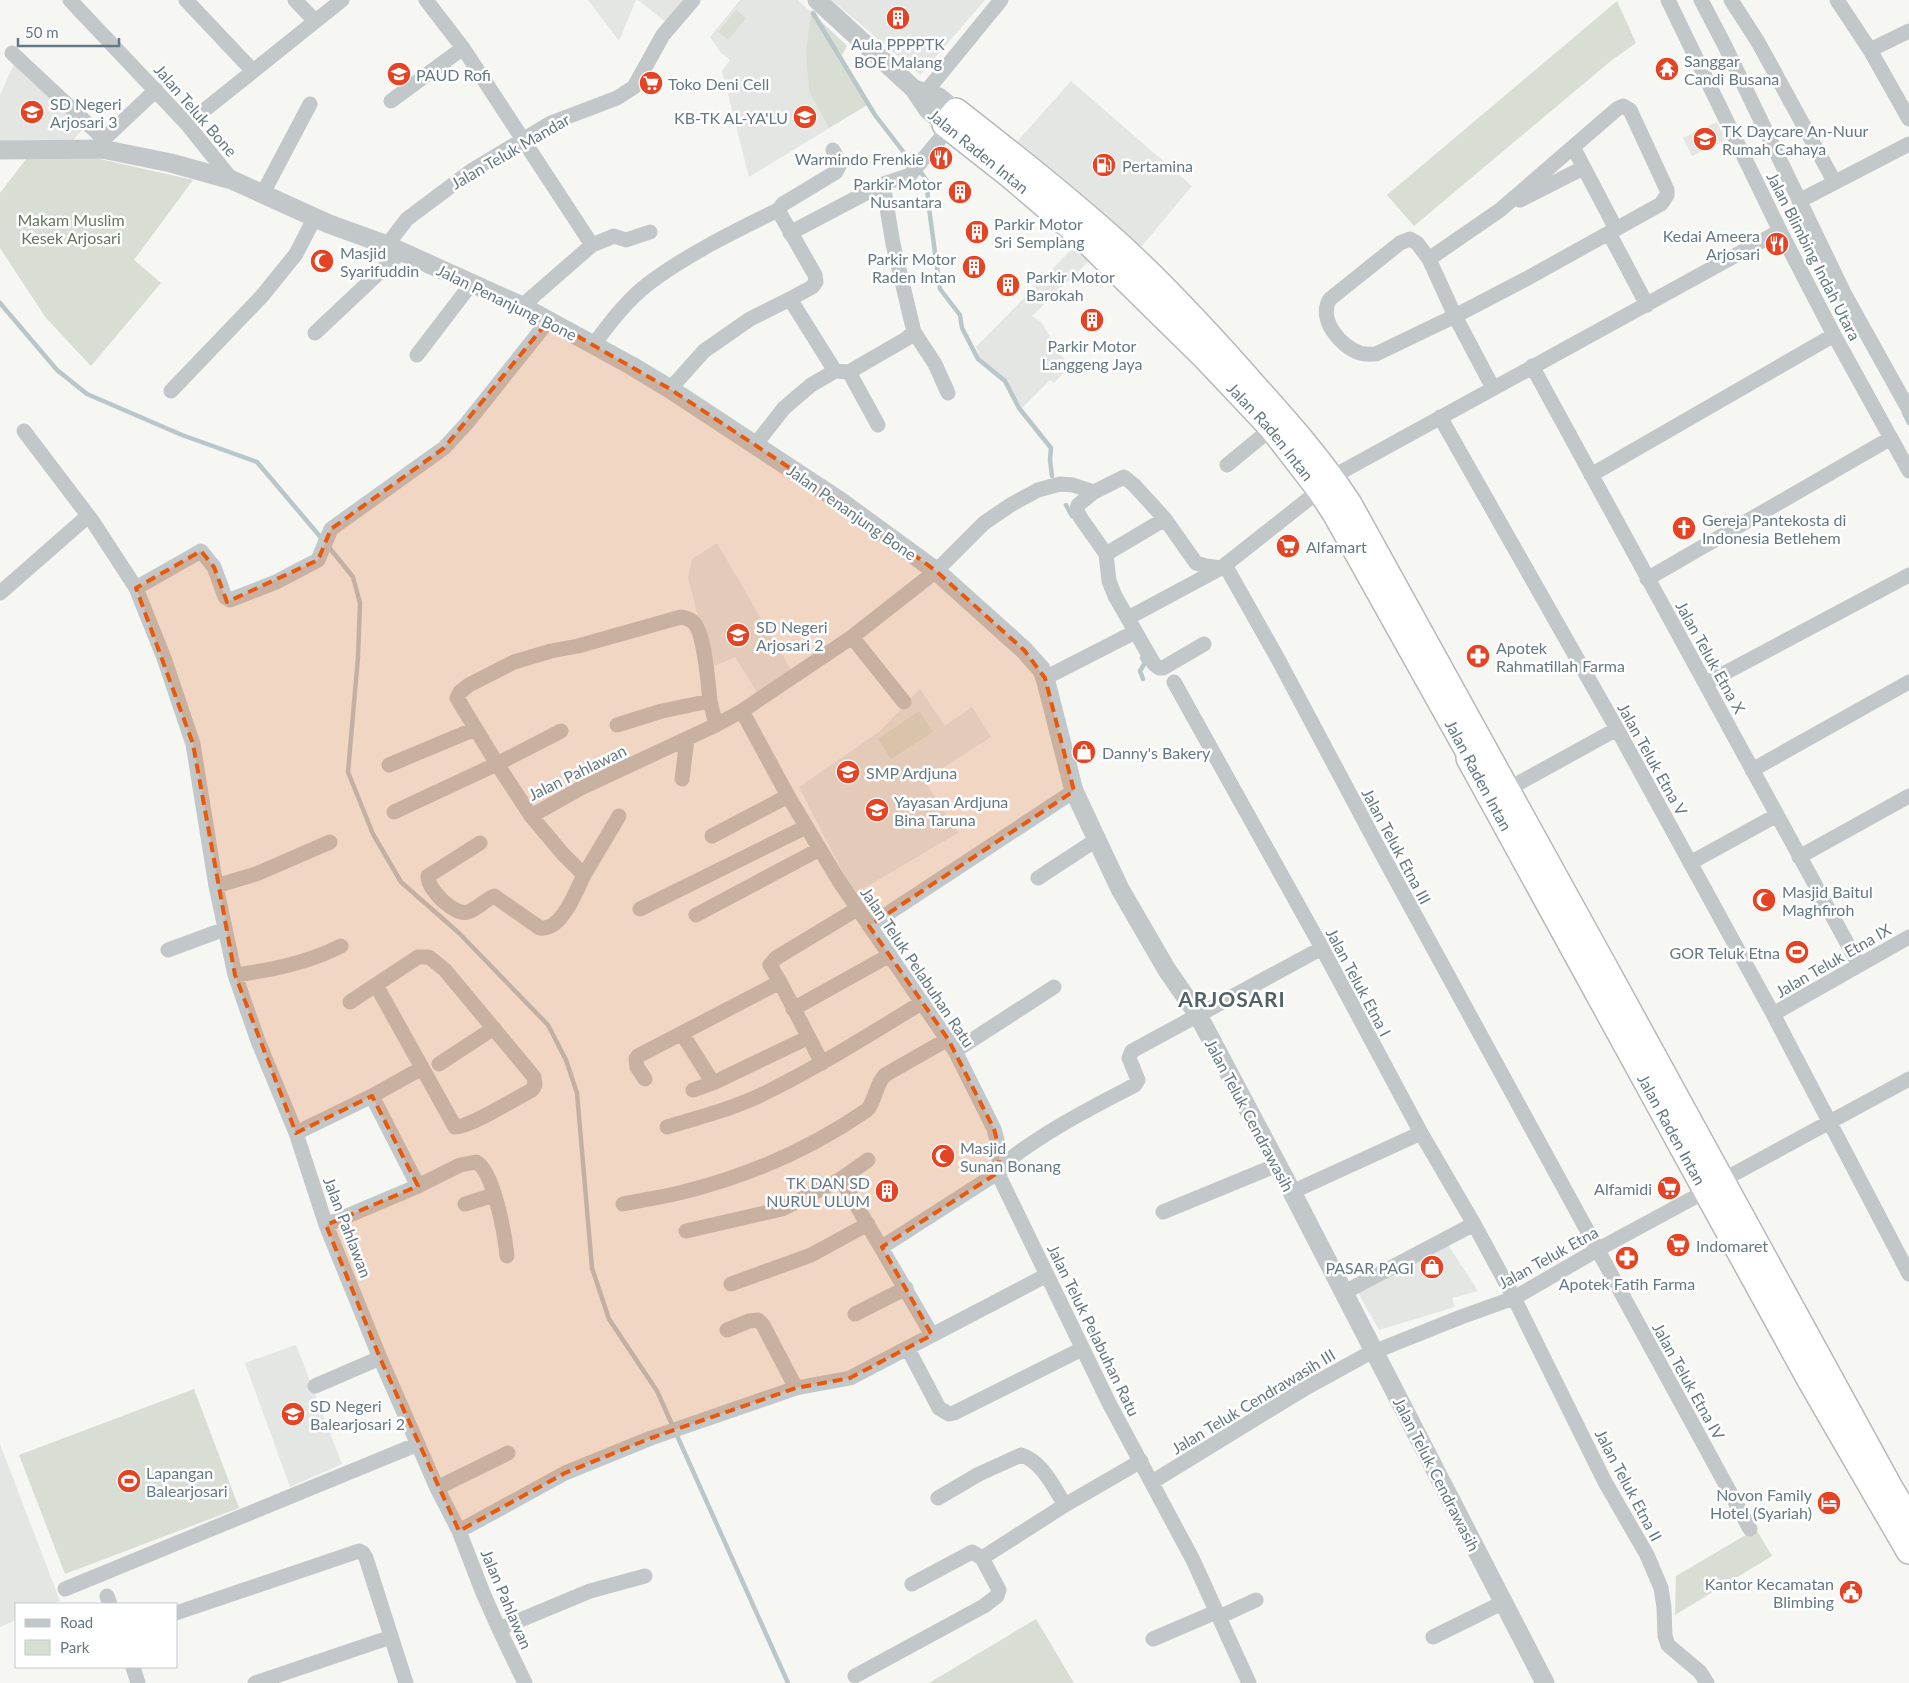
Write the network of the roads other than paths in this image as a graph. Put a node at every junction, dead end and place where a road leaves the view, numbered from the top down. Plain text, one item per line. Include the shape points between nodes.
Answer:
1 (70, 0) edge
2 (186, 0) edge
3 (296, 0) edge
4 (342, 0) edge
5 (426, 0) edge
6 (693, 0) edge
7 (817, 0) edge
8 (1001, 0) edge
9 (1668, 0) edge
10 (1701, 0) edge
11 (1731, 0) edge
12 (1837, 0) edge
13 (316, 21) junction
14 (1909, 31) edge
15 (463, 48) junction
16 (1870, 50) junction
17 (12, 53) dead end
18 (253, 71) junction
19 (156, 90) junction
20 (920, 93) junction
21 (391, 101) dead end
22 (310, 104) dead end
23 (1909, 119) edge
24 (950, 121) junction
25 (187, 124) junction
26 (524, 140) junction
27 (103, 144) junction
28 (1909, 144) edge
29 (1573, 147) junction
30 (0, 150) edge
31 (833, 150) dead end
32 (1583, 168) junction
33 (232, 180) junction
34 (1834, 181) junction
35 (883, 184) junction
36 (264, 193) junction
37 (1799, 201) junction
38 (778, 210) junction
39 (1500, 210) junction
40 (315, 217) junction
41 (1612, 231) junction
42 (1780, 231) junction
43 (650, 232) dead end
44 (790, 233) junction
45 (592, 245) junction
46 (394, 248) junction
47 (1114, 254) junction
48 (1429, 259) junction
49 (472, 283) junction
50 (790, 299) junction
51 (1647, 305) junction
52 (522, 306) junction
53 (1455, 316) junction
54 (550, 320) junction
55 (914, 332) junction
56 (315, 333) dead end
57 (1834, 335) junction
58 (594, 344) junction
59 (417, 356) dead end
60 (1532, 366) junction
61 (842, 372) junction
62 (1493, 388) junction
63 (670, 389) junction
64 (171, 391) dead end
65 (948, 393) dead end
66 (1909, 410) edge
67 (1440, 417) junction
68 (878, 424) dead end
69 (1272, 428) junction
70 (24, 431) dead end
71 (1891, 438) junction
72 (755, 445) junction
73 (1227, 465) dead end
74 (1909, 471) edge
75 (1591, 475) junction
76 (1326, 483) junction
77 (1094, 492) junction
78 (88, 516) junction
79 (1165, 519) junction
80 (1106, 554) junction
81 (1223, 567) junction
82 (936, 570) junction
83 (1909, 575) edge
84 (1648, 579) junction
85 (136, 588) junction
86 (0, 593) edge
87 (1128, 618) junction
88 (1132, 633) junction
89 (852, 637) junction
90 (1204, 644) dead end
91 (1045, 678) junction
92 (1174, 682) dead end
93 (1706, 682) junction
94 (1909, 682) edge
95 (710, 701) junction
96 (904, 702) dead end
97 (742, 711) junction
98 (617, 725) dead end
99 (716, 725) junction
100 (475, 729) junction
101 (1617, 729) junction
102 (561, 731) dead end
103 (687, 739) junction
104 (497, 764) junction
105 (389, 765) dead end
106 (1752, 770) junction
107 (682, 779) dead end
108 (1508, 789) junction
109 (1074, 791) junction
110 (788, 796) junction
111 (1909, 796) edge
112 (394, 812) dead end
113 (1776, 814) junction
114 (531, 816) junction
115 (619, 816) dead end
116 (806, 827) junction
117 (712, 836) dead end
118 (1096, 840) junction
119 (330, 842) dead end
120 (480, 843) dead end
121 (820, 849) junction
122 (1799, 857) junction
123 (1690, 863) junction
124 (584, 874) junction
125 (1038, 878) dead end
126 (216, 886) junction
127 (640, 909) dead end
128 (857, 909) junction
129 (696, 915) dead end
130 (870, 926) junction
131 (225, 929) junction
132 (1909, 937) edge
133 (341, 946) dead end
134 (1322, 948) junction
135 (168, 950) dead end
136 (890, 955) junction
137 (1859, 965) junction
138 (235, 975) junction
139 (780, 982) junction
140 (376, 985) junction
141 (1054, 987) dead end
142 (350, 1002) dead end
143 (923, 1002) junction
144 (793, 1009) junction
145 (1773, 1014) junction
146 (1198, 1015) junction
147 (494, 1028) junction
148 (683, 1035) junction
149 (807, 1038) junction
150 (951, 1045) junction
151 (822, 1063) junction
152 (439, 1064) dead end
153 (422, 1068) junction
154 (645, 1079) dead end
155 (1909, 1079) edge
156 (713, 1083) junction
157 (693, 1090) dead end
158 (372, 1096) junction
159 (1830, 1121) junction
160 (667, 1126) dead end
161 (296, 1133) junction
162 (1421, 1134) junction
163 (868, 1160) dead end
164 (1277, 1165) junction
165 (999, 1172) junction
166 (841, 1179) junction
167 (418, 1186) junction
168 (1714, 1186) junction
169 (1292, 1192) junction
170 (494, 1195) junction
171 (465, 1204) dead end
172 (622, 1204) dead end
173 (1163, 1212) dead end
174 (868, 1224) junction
175 (1474, 1224) junction
176 (326, 1225) junction
177 (686, 1231) dead end
178 (882, 1247) junction
179 (1597, 1250) junction
180 (507, 1256) dead end
181 (1909, 1274) edge
182 (1048, 1275) junction
183 (731, 1284) dead end
184 (906, 1288) junction
185 (1343, 1293) junction
186 (1514, 1298) junction
187 (855, 1314) dead end
188 (727, 1330) dead end
189 (932, 1335) junction
190 (908, 1349) junction
191 (1082, 1349) junction
192 (1373, 1351) junction
193 (380, 1358) junction
194 (315, 1386) dead end
195 (796, 1388) junction
196 (418, 1444) junction
197 (508, 1453) dead end
198 (1141, 1461) junction
199 (1152, 1482) junction
200 (437, 1488) junction
201 (938, 1498) dead end
202 (1065, 1505) junction
203 (1909, 1520) edge
204 (1750, 1529) dead end
205 (459, 1531) junction
206 (1909, 1551) edge
207 (982, 1558) junction
208 (645, 1576) dead end
209 (912, 1584) dead end
210 (65, 1589) dead end
211 (1256, 1600) dead end
212 (1504, 1602) junction
213 (178, 1612) edge
214 (1218, 1615) junction
215 (499, 1629) junction
216 (391, 1637) junction
217 (1433, 1637) dead end
218 (1153, 1639) dead end
219 (133, 1668) edge
220 (855, 1676) dead end
221 (1700, 1679) edge
222 (1243, 1681) edge
223 (138, 1683) edge
224 (255, 1683) edge
225 (406, 1683) edge
226 (525, 1683) edge
227 (1545, 1683) edge

1 - 19 street, Jalan Teluk Bone
2 - 18 street
3 - 13 street
4 - 13 street
5 - 15 street
6 - 26 street, Jalan Teluk Mandar via 663,35 634,87 617,98 551,123
7 - 20 street
8 - 20 street
9 - 42 street, Jalan Blimbing Indah Utara
10 - 37 street, Jalan Blimbing Indah Utara
11 - 34 street via 1758,42
12 - 16 street
13 - 18 street
14 - 16 street
15 - 21 street
15 - 26 street
16 - 23 street
17 - 27 street
18 - 25 street
19 - 25 street, Jalan Teluk Bone
19 - 27 street
20 - 24 street, Jalan Raden Intan via 928,110
22 - 36 street
24 - 35 street via 910,175
24 - 47 highway, Jalan Raden Intan via 989,148
25 - 33 street, Jalan Teluk Bone
26 - 45 street
26 - 46 street, Jalan Teluk Mandar via 452,184 407,219
27 - 30 street, Jalan Penanjung Bone
27 - 33 street, Jalan Penanjung Bone
28 - 34 street
29 - 32 street
29 - 39 street
29 - 41 street via 1619,108 1630,110 1667,195 1661,204
31 - 38 street via 840,164 836,172 782,204
32 - 39 street
32 - 41 street
33 - 36 street, Jalan Penanjung Bone
34 - 37 street
35 - 44 street
35 - 55 street via 893,244
36 - 40 street, Jalan Penanjung Bone
37 - 66 street, Jalan Blimbing Indah Utara via 1845,295
38 - 44 street
38 - 58 street via 722,238 647,285 626,304
39 - 48 street
40 - 46 street, Jalan Penanjung Bone
40 - 64 street via 296,254 262,296
41 - 51 street
41 - 53 street
42 - 51 street
42 - 57 street, Jalan Blimbing Indah Utara
43 - 45 street via 626,240 614,236
44 - 50 street via 816,282
45 - 52 street
46 - 49 street, Jalan Penanjung Bone
46 - 56 street, Jalan Teluk Mandar
47 - 69 highway, Jalan Raden Intan
47 - 76 highway, Jalan Raden Intan via 1143,268 1238,367 1311,449
48 - 53 street
48 - 53 street via 1414,240 1400,243 1330,299 1325,310 1327,320 1348,346 1360,353 1371,354 1383,352
49 - 52 street, Jalan Penanjung Bone
49 - 59 street
50 - 61 street
50 - 63 street via 750,319 704,351
51 - 60 street
52 - 54 street, Jalan Penanjung Bone
53 - 62 street
54 - 58 street, Jalan Penanjung Bone
54 - 85 street via 444,448 331,529 318,560 258,591 230,600 225,597 214,567 201,551
55 - 61 street
55 - 65 street via 935,364
57 - 71 street, Jalan Blimbing Indah Utara
57 - 75 street
58 - 63 street, Jalan Penanjung Bone
60 - 62 street
60 - 75 street, Jalan Teluk Etna X
61 - 68 street
61 - 72 street via 811,386 788,404
62 - 67 street
63 - 72 street, Jalan Penanjung Bone
67 - 76 street
67 - 101 street, Jalan Teluk Etna V
69 - 73 street
69 - 76 highway, Jalan Raden Intan
70 - 78 street, Jalan Pahlawan
71 - 74 street, Jalan Blimbing Indah Utara
71 - 84 street
72 - 82 street, Jalan Penanjung Bone
75 - 84 street, Jalan Teluk Etna X
76 - 81 street
76 - 108 highway, Jalan Raden Intan via 1350,504
76 - 168 highway, Jalan Raden Intan via 1472,758 1469,758
77 - 79 street via 1124,477
77 - 80 street via 1079,503 1077,510
77 - 82 street via 1060,484 1038,490 984,523
78 - 85 street, Jalan Pahlawan
78 - 86 street
79 - 80 street
79 - 81 street via 1196,563
80 - 87 street via 1111,588
81 - 87 street
81 - 179 street, Jalan Teluk Etna III via 1282,668
82 - 89 street
82 - 91 street, Jalan Teluk Cendrawasih via 1024,650
83 - 93 street
84 - 93 street, Jalan Teluk Etna X
85 - 126 street, Jalan Pahlawan via 193,744
87 - 88 street
88 - 90 street via 1159,668
88 - 91 street
89 - 96 street
89 - 97 street
91 - 109 street, Jalan Teluk Cendrawasih
92 - 134 street, Jalan Teluk Etna I
93 - 106 street, Jalan Teluk Etna X
94 - 106 street
95 - 98 street
95 - 99 street
95 - 100 street, Jalan Pahlawan via 700,636 695,624 681,617 529,657 469,685 460,692 457,700
97 - 99 street, Jalan Pahlawan
97 - 110 street, Jalan Teluk Pelabuhan Ratu
99 - 103 street, Jalan Pahlawan
100 - 104 street, Jalan Pahlawan
100 - 105 street
101 - 108 street
101 - 123 street, Jalan Teluk Etna V
102 - 104 street
103 - 107 street
103 - 114 street, Jalan Pahlawan via 580,788
104 - 112 street
104 - 114 street, Jalan Pahlawan
106 - 113 street, Jalan Teluk Etna X
108 - 168 highway, Jalan Raden Intan
109 - 118 street, Jalan Teluk Cendrawasih
109 - 130 street
110 - 116 street, Jalan Teluk Pelabuhan Ratu
110 - 117 street
111 - 122 street
113 - 122 street, Jalan Teluk Etna X
113 - 123 street
114 - 124 street
115 - 124 street
116 - 121 street, Jalan Teluk Pelabuhan Ratu
116 - 127 street
118 - 125 street
118 - 146 street, Jalan Teluk Cendrawasih via 1141,926
119 - 126 street via 264,871
120 - 124 street via 428,876 428,884 434,893 459,912 470,912 494,896 546,929 564,914
121 - 128 street, Jalan Teluk Pelabuhan Ratu
121 - 129 street
122 - 137 street, Jalan Teluk Etna X
123 - 145 street, Jalan Teluk Etna V
126 - 131 street, Jalan Pahlawan
128 - 130 street, Jalan Teluk Pelabuhan Ratu
128 - 139 street via 776,958 770,966
130 - 136 street, Jalan Teluk Pelabuhan Ratu
131 - 135 street
131 - 138 street, Jalan Pahlawan
132 - 137 street, Jalan Teluk Etna IX
133 - 138 street via 320,957 285,968
134 - 146 street
134 - 162 street, Jalan Teluk Etna I
136 - 143 street, Jalan Teluk Pelabuhan Ratu
136 - 144 street
137 - 145 street, Jalan Teluk Etna IX
138 - 161 street, Jalan Pahlawan
139 - 144 street
139 - 148 street
140 - 142 street
140 - 147 street via 418,956 427,956 445,970
140 - 153 street
141 - 150 street
143 - 150 street, Jalan Teluk Pelabuhan Ratu
143 - 151 street
144 - 149 street
145 - 159 street, Jalan Teluk Etna V
146 - 164 street, Jalan Teluk Cendrawasih
146 - 165 street via 1131,1053 1129,1058 1138,1080 1135,1085 1065,1121 1017,1154
147 - 152 street
147 - 153 street via 534,1078 536,1084 532,1090 464,1126 455,1127
148 - 154 street via 637,1058 637,1067
148 - 156 street
149 - 151 street
149 - 156 street
150 - 165 street, Jalan Teluk Pelabuhan Ratu via 994,1129 999,1148
150 - 172 street via 884,1075 867,1110 780,1159 683,1192
151 - 160 street via 759,1096
153 - 158 street
155 - 159 street, Jalan Teluk Etna
156 - 157 street
158 - 161 street
158 - 167 street
159 - 168 street, Jalan Teluk Etna
159 - 181 street, Jalan Teluk Etna V
161 - 176 street, Jalan Pahlawan
162 - 169 street
162 - 175 street, Jalan Teluk Etna I
163 - 166 street
164 - 169 street, Jalan Teluk Cendrawasih
164 - 173 street
165 - 178 street
165 - 182 street, Jalan Teluk Pelabuhan Ratu via 1019,1220
166 - 174 street
166 - 177 street via 782,1209
167 - 170 street via 460,1165 476,1162 484,1169
167 - 176 street
168 - 179 street, Jalan Teluk Etna
168 - 203 highway, Jalan Raden Intan
168 - 206 highway, Jalan Raden Intan via 1810,1380
169 - 185 street, Jalan Teluk Cendrawasih
170 - 171 street
170 - 180 street via 500,1211
174 - 178 street
174 - 183 street via 810,1255
175 - 185 street
175 - 186 street, Jalan Teluk Etna I
176 - 193 street, Jalan Pahlawan
178 - 184 street
179 - 186 street, Jalan Teluk Etna
179 - 204 street, Jalan Teluk Etna IV
182 - 189 street
182 - 191 street, Jalan Teluk Pelabuhan Ratu
184 - 187 street
184 - 189 street
185 - 192 street, Jalan Teluk Cendrawasih
186 - 192 street, Jalan Teluk Etna
186 - 221 street, Jalan Teluk Etna II via 1605,1482 1647,1555 1660,1588 1668,1645
188 - 195 street via 758,1320
189 - 190 street
190 - 191 street via 939,1408 949,1414
190 - 195 street via 850,1378
191 - 198 street, Jalan Teluk Pelabuhan Ratu
192 - 199 street, Jalan Teluk Cendrawasih III
192 - 212 street, Jalan Teluk Cendrawasih
193 - 194 street
193 - 196 street, Jalan Pahlawan
195 - 205 street via 650,1438 565,1473
196 - 200 street, Jalan Pahlawan
196 - 210 street
197 - 200 street
198 - 199 street, Jalan Teluk Pelabuhan Ratu
198 - 202 street
199 - 214 street, Jalan Teluk Pelabuhan Ratu
200 - 205 street, Jalan Pahlawan
201 - 202 street via 1021,1454 1042,1470
202 - 207 street
205 - 215 street, Jalan Pahlawan
207 - 209 street via 970,1552
207 - 220 street via 998,1587 997,1596 967,1616
208 - 215 street via 590,1591
211 - 214 street
212 - 217 street
212 - 227 street, Jalan Teluk Cendrawasih
213 - 216 street via 359,1551 366,1558
214 - 218 street
214 - 222 street, Jalan Teluk Pelabuhan Ratu
215 - 226 street, Jalan Pahlawan
216 - 224 street
216 - 225 street
219 - 223 street

